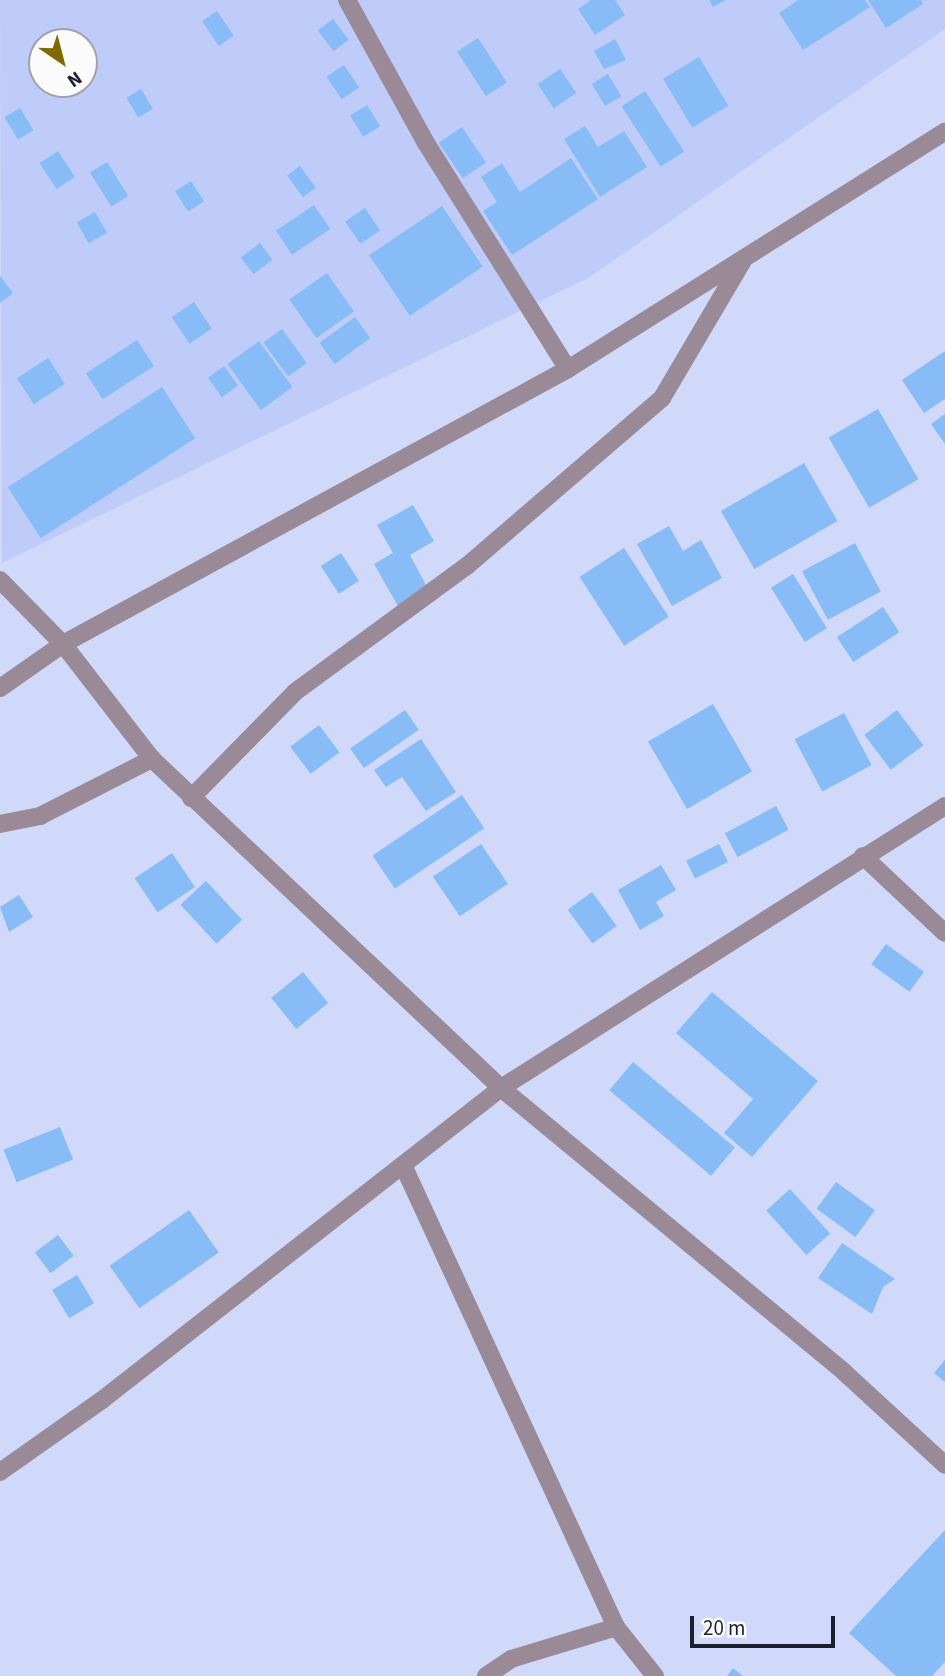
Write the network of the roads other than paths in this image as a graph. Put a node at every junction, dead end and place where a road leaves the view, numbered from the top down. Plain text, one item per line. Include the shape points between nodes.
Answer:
1 (347, 0) edge
2 (945, 132) edge
3 (744, 258) junction
4 (568, 369) junction
5 (0, 580) edge
6 (63, 644) junction
7 (0, 688) edge
8 (152, 760) junction
9 (191, 798) junction
10 (945, 806) edge
11 (0, 824) edge
12 (863, 856) junction
13 (945, 933) edge
14 (500, 1088) junction
15 (404, 1165) junction
16 (945, 1465) edge
17 (0, 1472) edge
18 (616, 1627) junction
19 (486, 1676) edge
20 (655, 1676) edge

1 - 4 street via 426,143
2 - 3 street
3 - 4 street
3 - 9 street via 662,398 468,565 295,692
4 - 6 street
5 - 6 street
6 - 7 street
6 - 8 street
8 - 9 street
8 - 11 street via 40,816
9 - 14 street
10 - 12 street
12 - 13 street
12 - 14 street
14 - 15 street
14 - 16 street via 844,1372
15 - 17 street
15 - 18 street
18 - 19 street via 511,1659
18 - 20 street

